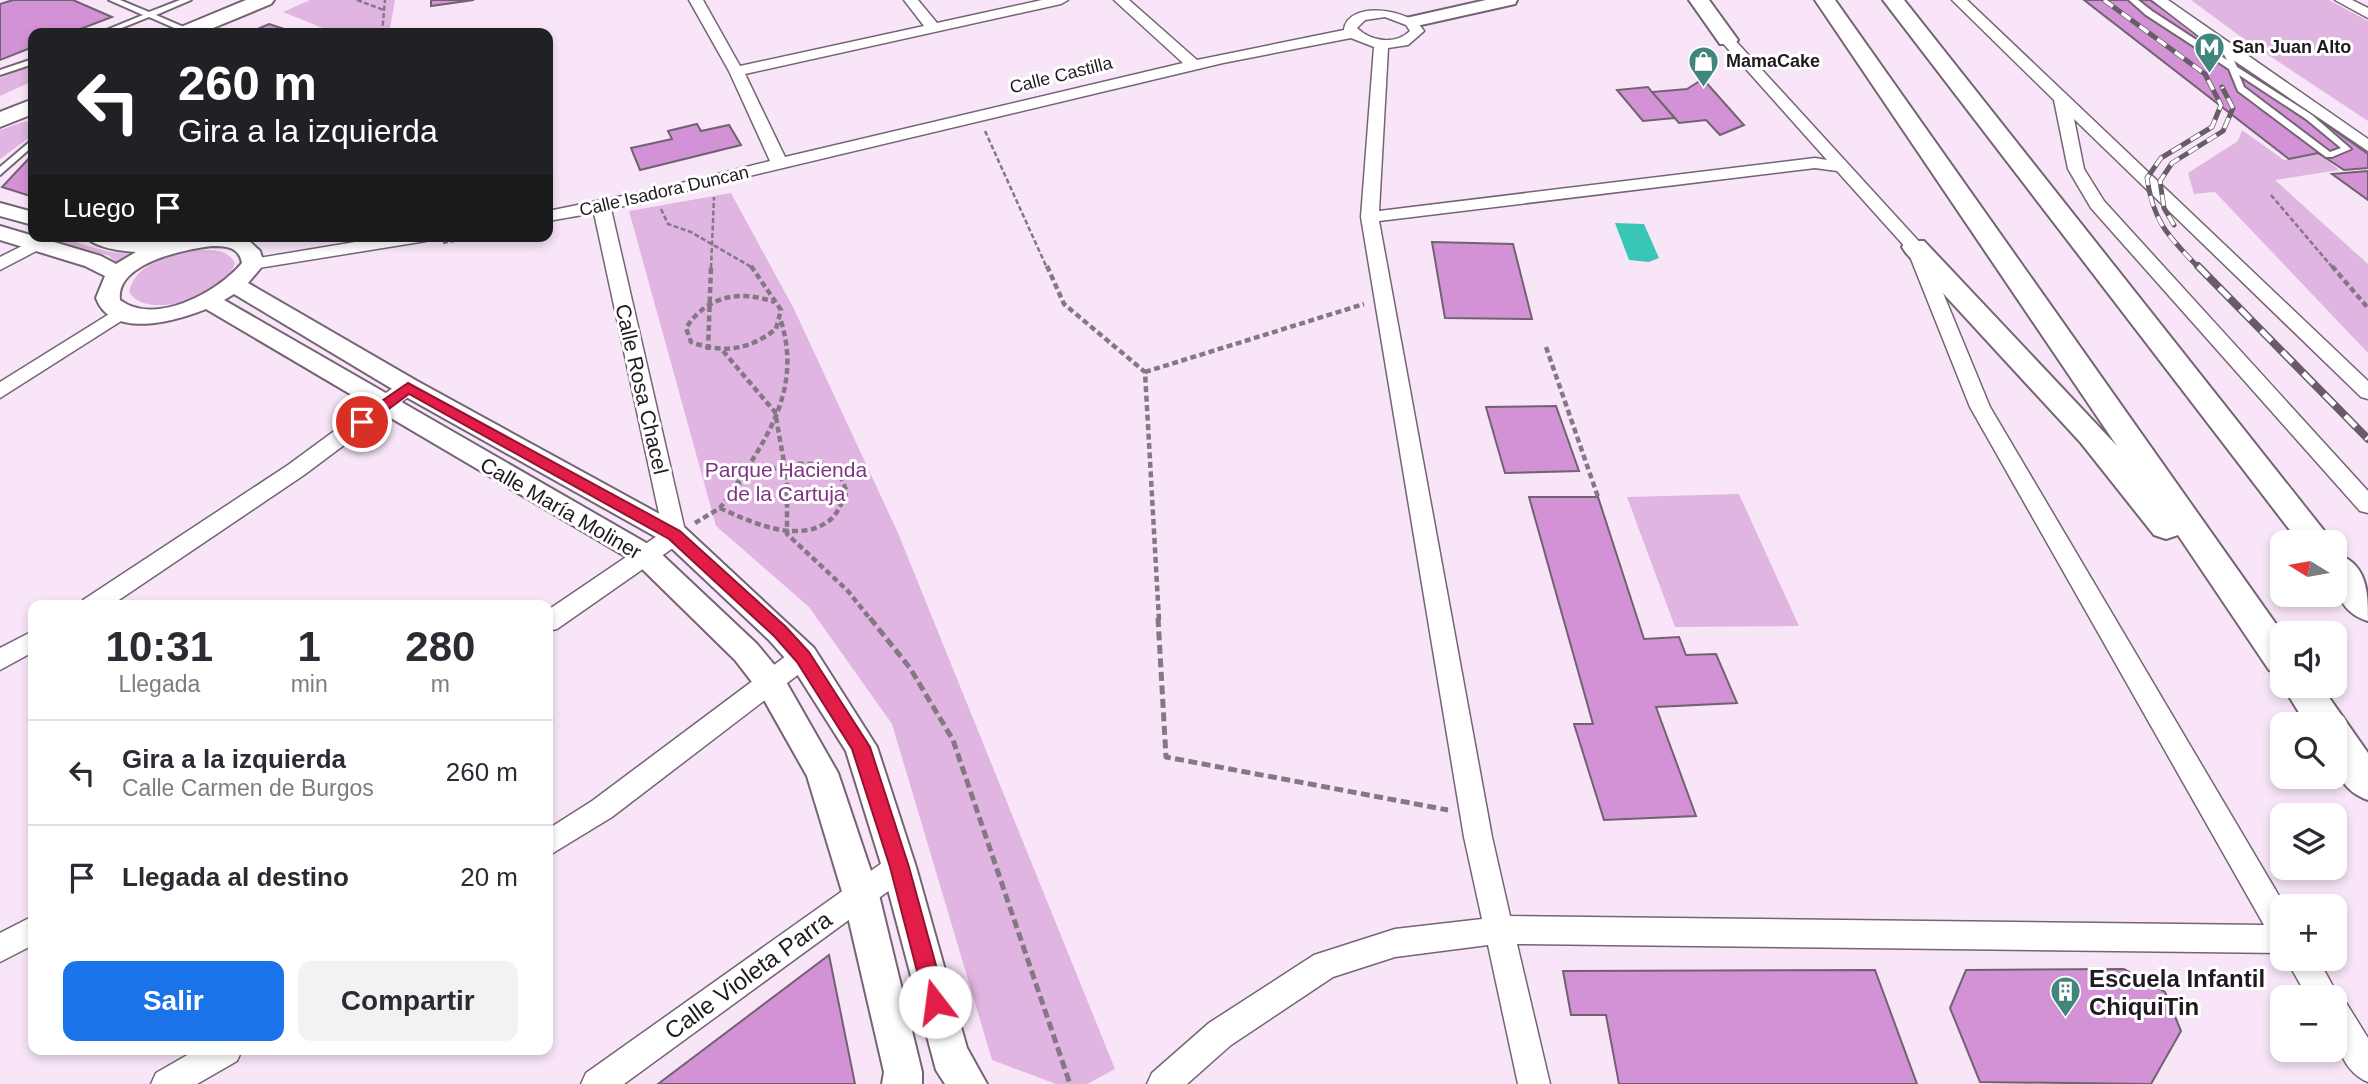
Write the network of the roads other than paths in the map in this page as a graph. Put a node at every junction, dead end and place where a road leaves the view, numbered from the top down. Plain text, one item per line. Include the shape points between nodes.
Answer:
1 (113, 0) edge
2 (187, 0) edge
3 (264, 0) edge
4 (290, 0) edge
5 (696, 0) edge
6 (911, 0) edge
7 (1060, 0) edge
8 (1121, 0) edge
9 (1509, 0) edge
10 (1699, 0) edge
11 (1825, 0) edge
12 (1893, 0) edge
13 (1959, 0) edge
14 (2133, 0) edge
15 (2159, 0) edge
16 (2178, 0) edge
17 (2342, 0) edge
18 (1387, 7) edge
19 (2368, 14) edge
20 (150, 15) junction
21 (1412, 22) junction
22 (932, 26) junction
23 (116, 28) edge
24 (184, 28) edge
25 (203, 28) edge
26 (206, 28) edge
27 (1353, 33) junction
28 (1727, 40) joint
29 (1381, 44) junction
30 (2225, 49) junction
31 (28, 63) edge
32 (1192, 63) junction
33 (736, 71) junction
34 (0, 73) edge
35 (2062, 100) junction
36 (28, 106) edge
37 (28, 107) edge
38 (0, 109) edge
39 (0, 120) edge
40 (2368, 130) edge
41 (1819, 140) junction
42 (2368, 146) edge
43 (28, 147) edge
44 (780, 164) junction
45 (1844, 167) junction
46 (0, 172) edge
47 (1512, 200) junction
48 (602, 208) junction
49 (0, 209) edge
50 (553, 215) edge
51 (28, 217) edge
52 (1370, 217) junction
53 (0, 233) edge
54 (28, 242) edge
55 (29, 242) edge
56 (116, 242) edge
57 (194, 242) edge
58 (237, 242) edge
59 (398, 242) edge
60 (36, 244) junction
61 (165, 247) junction
62 (1915, 247) junction
63 (0, 265) edge
64 (118, 274) junction
65 (244, 275) junction
66 (210, 301) junction
67 (122, 312) junction
68 (408, 387) junction
69 (0, 391) edge
70 (2368, 392) edge
71 (384, 405) junction
72 (2368, 505) edge
73 (2307, 530) edge
74 (675, 535) junction
75 (645, 555) junction
76 (2347, 581) edge
77 (100, 600) edge
78 (2368, 608) edge
79 (553, 619) edge
80 (28, 643) edge
81 (2270, 643) edge
82 (2270, 653) edge
83 (803, 657) junction
84 (0, 660) edge
85 (771, 682) junction
86 (2347, 753) edge
87 (2368, 783) edge
88 (553, 841) edge
89 (900, 867) junction
90 (860, 895) junction
91 (2270, 907) edge
92 (1500, 930) junction
93 (28, 933) edge
94 (2270, 939) edge
95 (0, 948) edge
96 (2347, 1033) edge
97 (217, 1055) edge
98 (2368, 1066) edge
99 (167, 1084) edge
100 (597, 1084) edge
101 (902, 1084) edge
102 (967, 1084) edge
103 (1163, 1084) edge
104 (1534, 1084) edge

1 - 20 lane
2 - 20 lane
3 - 25 main road
4 - 26 main road
5 - 33 street
6 - 22 street
7 - 22 street
8 - 32 street
9 - 21 street
10 - 28 main road
11 - 81 main road
12 - 73 main road
13 - 35 street
14 - 30 lane via 2149,13 2309,117 2347,149 2329,155 2241,89 2233,78 2233,58
15 - 30 street
16 - 40 street
17 - 19 street
18 - 21 street
18 - 27 street via 1358,17 1350,25
20 - 23 lane
20 - 24 lane
21 - 29 street via 1417,31 1409,39
22 - 33 street
27 - 29 street
27 - 32 street, Calle Castilla
28 - 41 street
29 - 52 street
30 - 42 street
31 - 34 lane
32 - 44 street, Calle Castilla
33 - 44 street
35 - 70 street
35 - 72 street via 2076,169 2096,204
36 - 38 main road
37 - 39 main road
41 - 45 street
41 - 47 street via 1819,149 1810,155 1670,169 1556,187
43 - 46 lane
44 - 48 street, Calle Isadora Duncan
45 - 47 street via 1815,163
45 - 62 street
47 - 52 street
48 - 50 street, Calle Isadora Duncan
48 - 74 street, Calle Rosa Chacel
49 - 51 street
52 - 92 street via 1475,816
53 - 54 street
55 - 60 street
56 - 61 street
57 - 61 street, Calle María Moliner
58 - 65 street, Calle María Moliner via 253,253
59 - 65 street
60 - 63 street
60 - 64 street via 93,261
61 - 64 street
62 - 82 main road via 2092,436
62 - 91 street via 1980,408
64 - 67 street via 107,297 111,306
65 - 66 street
65 - 68 street, Calle María Moliner
66 - 67 street via 162,314
66 - 71 street, Calle María Moliner
67 - 69 street
68 - 71 street
68 - 74 street, Calle María Moliner
71 - 75 street, Calle María Moliner
71 - 77 street via 296,470
74 - 75 street
74 - 83 street, Calle María Moliner
75 - 79 street
75 - 85 street, Calle María Moliner via 747,652
76 - 78 main road
80 - 84 street
83 - 85 street
83 - 89 street, Calle María Moliner via 860,747
85 - 88 street
85 - 90 street, Calle María Moliner via 822,773
86 - 87 main road
89 - 90 street, Calle Violeta Parra
89 - 102 street, Calle María Moliner via 950,1056
90 - 100 street, Calle Violeta Parra
90 - 101 street, Calle María Moliner via 903,1072
92 - 94 street
92 - 103 street via 1395,943 1325,965 1220,1034
92 - 104 street
93 - 95 street
96 - 98 street
97 - 99 street

